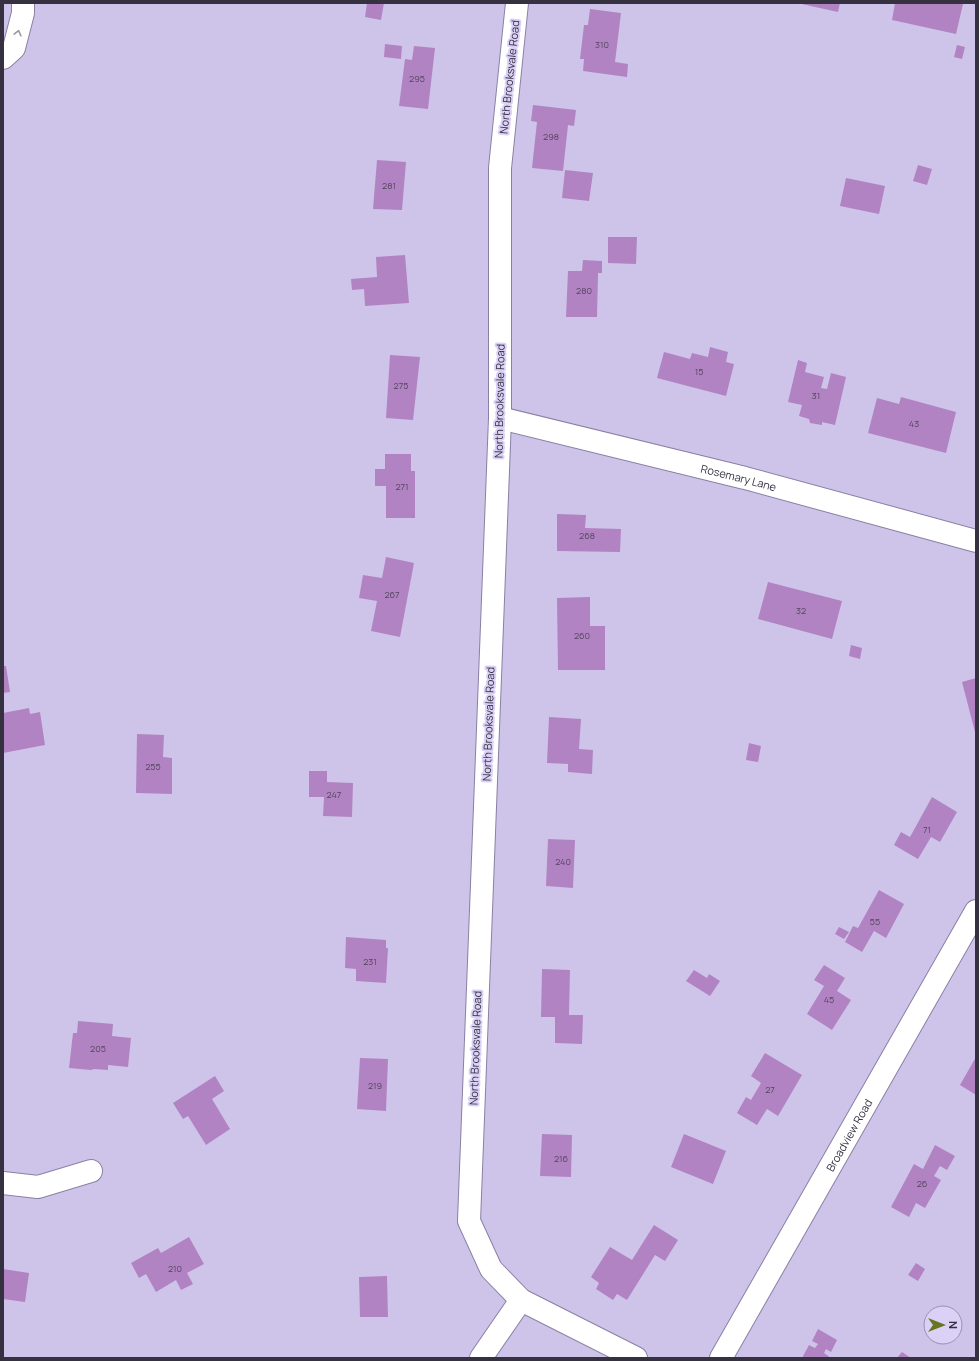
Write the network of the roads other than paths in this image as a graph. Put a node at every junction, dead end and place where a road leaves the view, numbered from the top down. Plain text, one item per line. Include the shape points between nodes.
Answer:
1 (22, 3) edge
2 (517, 3) edge
3 (3, 58) edge
4 (500, 418) junction
5 (976, 541) edge
6 (976, 911) edge
7 (91, 1171) dead end
8 (3, 1183) edge
9 (521, 1300) junction
10 (481, 1358) edge
11 (636, 1358) edge
12 (721, 1358) edge

3 -> 1 main road via 14,48 23,13
2 - 4 main road, North Brooksvale Road via 500,168
4 - 5 main road, Rosemary Lane via 744,478
4 - 9 main road, North Brooksvale Road via 468,1221 490,1269
6 - 12 main road, Broadview Road
7 - 8 main road via 38,1188
9 - 10 main road
9 - 11 main road, North Brooksvale Road

